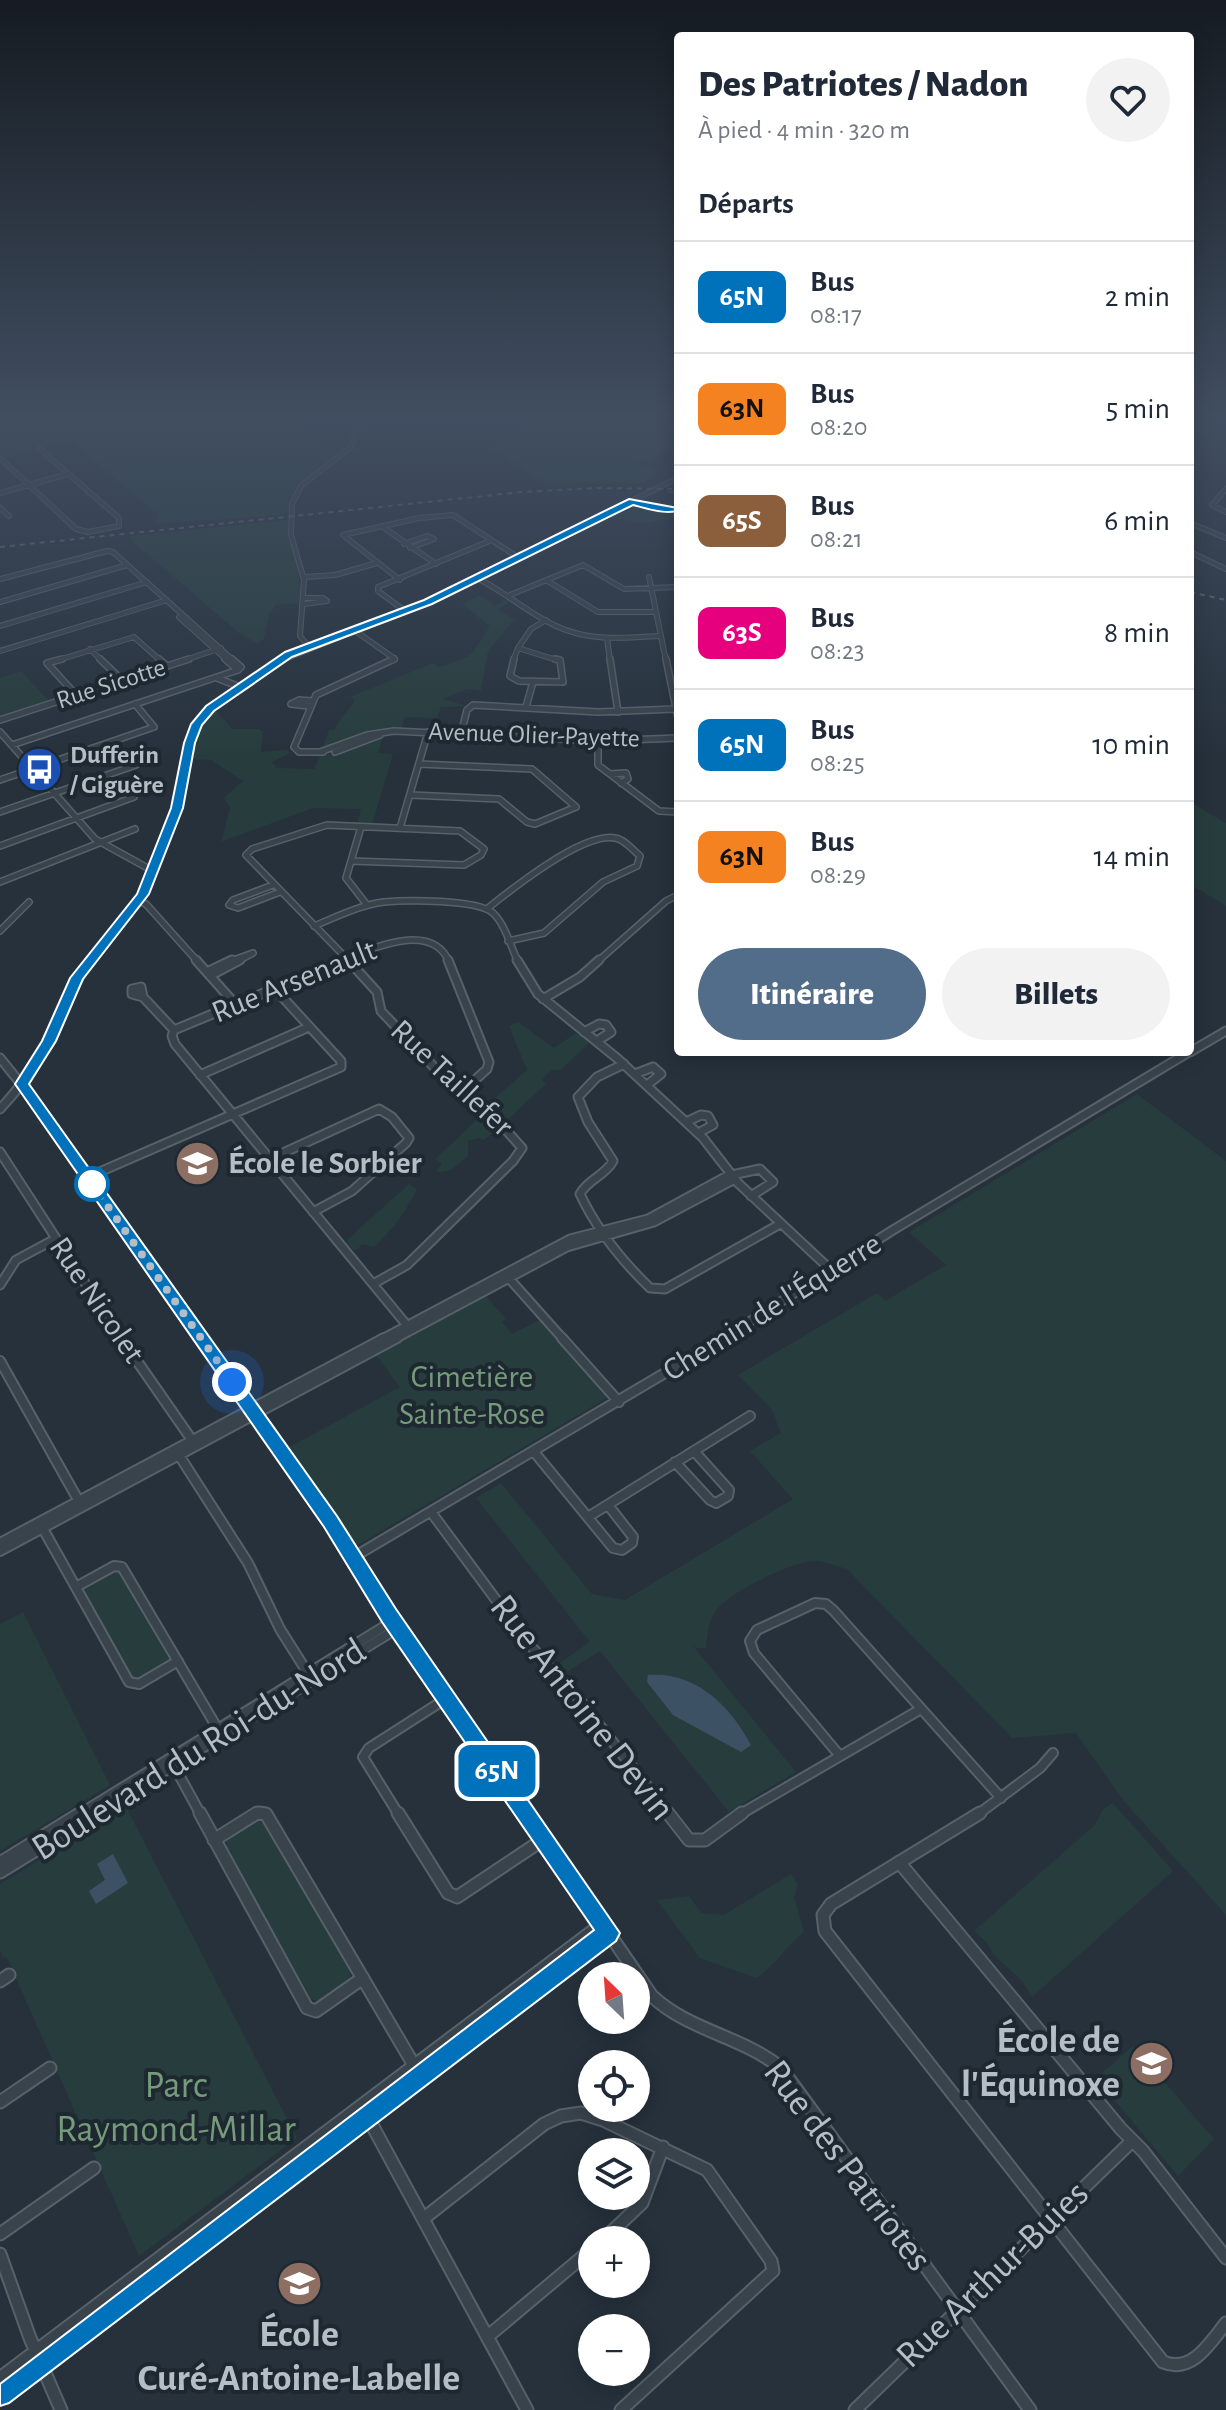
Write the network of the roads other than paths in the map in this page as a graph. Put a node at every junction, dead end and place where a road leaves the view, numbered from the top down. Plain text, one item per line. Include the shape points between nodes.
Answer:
1 (290, 531) edge
2 (363, 531) edge
3 (389, 531) edge
4 (479, 531) edge
5 (572, 531) edge
6 (492, 540) junction
7 (404, 544) junction
8 (410, 548) junction
9 (1194, 554) edge
10 (519, 558) junction
11 (377, 563) junction
12 (436, 564) junction
13 (124, 565) junction
14 (1226, 569) edge
15 (304, 577) junction
16 (649, 577) dead end
17 (477, 578) junction
18 (0, 579) edge
19 (400, 580) junction
20 (546, 580) junction
21 (144, 583) junction
22 (674, 587) edge
23 (651, 588) junction
24 (510, 595) junction
25 (165, 601) junction
26 (0, 602) edge
27 (405, 611) junction
28 (656, 612) junction
29 (546, 620) junction
30 (0, 626) edge
31 (358, 628) junction
32 (660, 636) junction
33 (607, 638) junction
34 (308, 646) junction
35 (517, 648) junction
36 (90, 649) junction
37 (218, 649) junction
38 (0, 651) edge
39 (167, 666) junction
40 (220, 677) junction
41 (674, 678) edge
42 (670, 679) junction
43 (122, 680) junction
44 (533, 682) junction
45 (242, 685) junction
46 (76, 695) junction
47 (674, 699) edge
48 (135, 704) junction
49 (526, 707) junction
50 (674, 709) edge
51 (618, 712) junction
52 (0, 720) edge
53 (0, 732) edge
54 (428, 732) junction
55 (461, 734) junction
56 (674, 738) edge
57 (598, 741) junction
58 (12, 745) junction
59 (419, 764) junction
60 (136, 765) dead end
61 (33, 769) junction
62 (610, 774) junction
63 (0, 780) edge
64 (621, 783) junction
65 (54, 793) junction
66 (411, 795) junction
67 (134, 797) dead end
68 (0, 812) edge
69 (674, 812) edge
70 (76, 818) junction
71 (361, 827) junction
72 (400, 828) junction
73 (135, 829) dead end
74 (100, 843) junction
75 (0, 846) edge
76 (351, 861) junction
77 (153, 871) junction
78 (0, 882) edge
79 (273, 885) junction
80 (280, 892) junction
81 (674, 897) edge
82 (139, 901) junction
83 (29, 902) dead end
84 (367, 905) junction
85 (488, 908) junction
86 (314, 926) junction
87 (0, 931) edge
88 (508, 941) junction
89 (346, 959) junction
90 (209, 974) junction
91 (275, 989) junction
92 (143, 997) dead end
93 (543, 999) junction
94 (236, 1005) junction
95 (309, 1027) junction
96 (174, 1030) junction
97 (1226, 1031) edge
98 (584, 1032) junction
99 (597, 1041) junction
100 (1194, 1050) edge
101 (1183, 1056) edge
102 (0, 1058) edge
103 (624, 1064) junction
104 (635, 1074) junction
105 (200, 1075) junction
106 (22, 1084) junction
107 (647, 1085) junction
108 (463, 1091) junction
109 (0, 1109) edge
110 (234, 1115) junction
111 (686, 1122) junction
112 (698, 1133) junction
113 (0, 1152) edge
114 (270, 1159) junction
115 (88, 1177) junction
116 (733, 1177) junction
117 (751, 1196) junction
118 (313, 1212) junction
119 (780, 1224) junction
120 (602, 1233) junction
121 (55, 1239) junction
122 (832, 1271) junction
123 (507, 1276) junction
124 (373, 1284) junction
125 (0, 1285) edge
126 (409, 1328) junction
127 (0, 1361) edge
128 (6, 1384) edge
129 (619, 1402) junction
130 (253, 1412) junction
131 (750, 1416) dead end
132 (194, 1444) junction
133 (694, 1451) junction
134 (177, 1452) junction
135 (535, 1453) junction
136 (675, 1462) junction
137 (80, 1504) junction
138 (608, 1505) junction
139 (431, 1512) junction
140 (588, 1517) junction
141 (41, 1525) junction
142 (0, 1543) edge
143 (0, 1551) edge
144 (352, 1558) junction
145 (76, 1587) junction
146 (395, 1624) junction
147 (178, 1661) junction
148 (310, 1677) junction
149 (447, 1698) junction
150 (921, 1709) junction
151 (220, 1733) junction
152 (1053, 1753) dead end
153 (840, 1756) junction
154 (172, 1762) junction
155 (1001, 1798) junction
156 (544, 1839) junction
157 (214, 1840) junction
158 (899, 1862) junction
159 (0, 1863) edge
160 (0, 1872) edge
161 (606, 1929) junction
162 (363, 1978) junction
163 (50, 2068) dead end
164 (417, 2070) junction
165 (0, 2102) edge
166 (364, 2110) junction
167 (1132, 2141) junction
168 (663, 2147) junction
169 (94, 2168) dead end
170 (423, 2219) junction
171 (1051, 2220) junction
172 (618, 2226) edge
173 (0, 2234) edge
174 (0, 2254) edge
175 (1226, 2258) edge
176 (578, 2261) edge
177 (957, 2311) junction
178 (1226, 2323) edge
179 (487, 2337) junction
180 (40, 2356) junction
181 (0, 2378) edge
182 (0, 2393) edge
183 (61, 2410) edge
184 (527, 2410) edge
185 (621, 2410) edge
186 (855, 2410) edge
187 (1030, 2410) edge

1 - 15 street
2 - 11 street via 343,536
3 - 7 street
4 - 6 street
5 - 10 street
6 - 10 street
6 - 12 street
7 - 8 street
7 - 8 street via 434,539
8 - 12 street
9 - 14 street
10 - 17 street
11 - 15 street
11 - 19 street
12 - 19 street
13 - 18 street via 107,551
13 - 21 street
13 - 26 street
15 - 34 street via 300,634
16 - 23 street
17 - 24 street
17 - 27 street
19 - 27 street via 377,590
20 - 23 street via 584,565 623,588
20 - 24 street
20 - 28 street via 598,612
21 - 25 street
21 - 30 street
22 - 23 street
23 - 28 street
24 - 29 street
25 - 37 street
25 - 38 street
27 - 31 street
28 - 32 street
29 - 33 street via 569,632
29 - 35 street via 534,626
31 - 34 street
31 - 54 street, Avenue Olier-Payette via 393,656 393,662 324,691 310,704 294,748 320,752 351,748 389,732
32 - 33 street
32 - 42 street
33 - 51 street
34 - 45 street
35 - 44 street via 510,677
35 - 44 street via 562,662 562,682
36 - 39 street via 135,637
36 - 43 street
36 - 46 street via 47,664
37 - 39 street, Rue Sicotte
37 - 40 street via 238,670
39 - 43 street, Rue Sicotte
40 - 45 street
40 - 48 street
41 - 42 street
42 - 47 street
43 - 46 street, Rue Sicotte
44 - 49 street
45 - 77 street via 196,727 185,756 177,808
46 - 52 street, Rue Sicotte
48 - 58 street
48 - 61 street via 154,727
49 - 51 street
49 - 55 street via 472,705
50 - 51 street
53 - 58 street
54 - 55 street, Avenue Olier-Payette
54 - 59 street
55 - 57 street, Avenue Olier-Payette
56 - 57 street, Avenue Olier-Payette
57 - 62 street via 596,761
58 - 61 street
59 - 66 street
59 - 66 street via 532,769 576,807 535,824 499,799
60 - 65 street
61 - 63 street
61 - 65 street
62 - 64 street
62 - 64 street via 627,773
64 - 69 street via 659,811
65 - 68 street
65 - 70 street
66 - 72 street
67 - 70 street
70 - 74 street
70 - 75 street
71 - 72 street, Rue Taillefer
71 - 76 street
71 - 79 street, Rue Taillefer via 315,826 248,851 247,857
72 - 76 street, Rue Taillefer via 462,831 484,851 464,865
73 - 74 street
74 - 77 street
74 - 78 street
76 - 84 street via 347,881
77 - 82 street
79 - 80 street, Rue Taillefer
79 - 80 street via 229,905 238,908
80 - 86 street, Rue Taillefer
81 - 93 street via 585,974
82 - 90 street
82 - 106 street via 77,978 49,1041
83 - 87 street
84 - 85 street via 398,901
84 - 86 street
85 - 88 street
85 - 88 street via 545,864 606,837 618,837 640,856 637,866 603,882 544,933
86 - 89 street, Rue Taillefer
88 - 93 street
89 - 91 street, Rue Arsenault
89 - 108 street, Rue Taillefer via 375,989 381,1011 447,1081
89 - 108 street, Rue Arsenault via 393,941 441,945 489,1062
90 - 90 street via 254,954 247,953
90 - 94 street
91 - 94 street, Rue Arsenault
91 - 95 street
92 - 96 street
93 - 98 street
94 - 96 street, Rue Arsenault
95 - 105 street
95 - 110 street via 341,1067
96 - 105 street via 173,1042
97 - 100 street, Chemin de l'Équerre
98 - 99 street
98 - 99 street via 606,1025 611,1032
99 - 103 street
101 - 122 street, Chemin de l'Équerre
102 - 106 street, Rue des Patriotes
103 - 104 street
103 - 120 street via 595,1079 578,1099 612,1159 608,1171 580,1190
104 - 107 street
104 - 107 street via 653,1067 661,1074
105 - 110 street
106 - 109 street
106 - 115 street, Rue des Patriotes
107 - 111 street
108 - 124 street, Rue Taillefer via 478,1099 522,1151 407,1265
110 - 114 street
110 - 115 street
111 - 112 street
111 - 112 street via 708,1116 714,1124
112 - 116 street
113 - 121 street, Rue Nicolet
114 - 118 street
114 - 118 street via 380,1109 408,1137 352,1191
115 - 130 street, Rue des Patriotes
116 - 117 street
116 - 117 street via 758,1169 772,1179
116 - 120 street via 654,1222
117 - 119 street
118 - 124 street
119 - 120 street via 660,1290 648,1286
119 - 122 street
120 - 123 street via 570,1239
121 - 125 street via 14,1261
121 - 132 street, Rue Nicolet
122 - 129 street, Chemin de l'Équerre
123 - 126 street
123 - 129 street
124 - 126 street
126 - 130 street
127 - 128 street
128 - 137 street
129 - 135 street, Chemin de l'Équerre
130 - 132 street
130 - 144 street, Rue des Patriotes
131 - 133 street
132 - 134 street
133 - 136 street
133 - 136 street via 729,1490 723,1500 710,1500
134 - 137 street
134 - 148 street via 248,1563
135 - 139 street, Chemin de l'Équerre
135 - 140 street
136 - 138 street
137 - 141 street
138 - 140 street
138 - 140 street via 633,1537 624,1549 613,1548
139 - 144 street, Chemin de l'Équerre
139 - 153 street, Rue Antoine Devin via 528,1643 579,1699 686,1839 705,1840 754,1804
141 - 142 street
141 - 143 street
141 - 145 street
144 - 146 street, Rue des Patriotes
145 - 147 street via 114,1566 122,1567
145 - 147 street via 130,1683 139,1684
146 - 148 street, Boulevard du Roi-du-Nord
146 - 149 street, Rue des Patriotes
147 - 151 street
148 - 151 street, Boulevard du Roi-du-Nord
149 - 156 street, Rue des Patriotes
149 - 156 street via 363,1757 446,1890 464,1895
150 - 153 street, Rue Antoine Devin
150 - 153 street via 826,1604 811,1604 757,1630 750,1641 754,1653
150 - 155 street
151 - 154 street, Boulevard du Roi-du-Nord
152 - 155 street
154 - 157 street
154 - 159 street, Boulevard du Roi-du-Nord
154 - 160 street, Boulevard du Roi-du-Nord
155 - 158 street
156 - 161 street, Rue des Patriotes
157 - 162 street via 257,1813 266,1814
157 - 162 street via 307,2008 316,2011
158 - 167 street
158 - 171 street via 827,1907 823,1927
161 - 164 street
161 - 177 street, Rue des Patriotes via 664,2008 755,2048 781,2068
162 - 164 street
163 - 165 street
164 - 166 street
166 - 170 street
166 - 180 street
167 - 171 street, Rue Arthur-Buies
167 - 175 street
168 - 170 street via 597,2117 561,2116 539,2127
168 - 172 street via 642,2203
168 - 185 street via 713,2176 773,2271
169 - 173 street
170 - 179 street
171 - 177 street, Rue Arthur-Buies
171 - 178 street via 1167,2365 1187,2365
174 - 180 street
176 - 179 street
177 - 186 street, Rue Arthur-Buies
177 - 187 street, Rue des Patriotes
179 - 184 street
180 - 181 street
180 - 182 street
180 - 183 street

